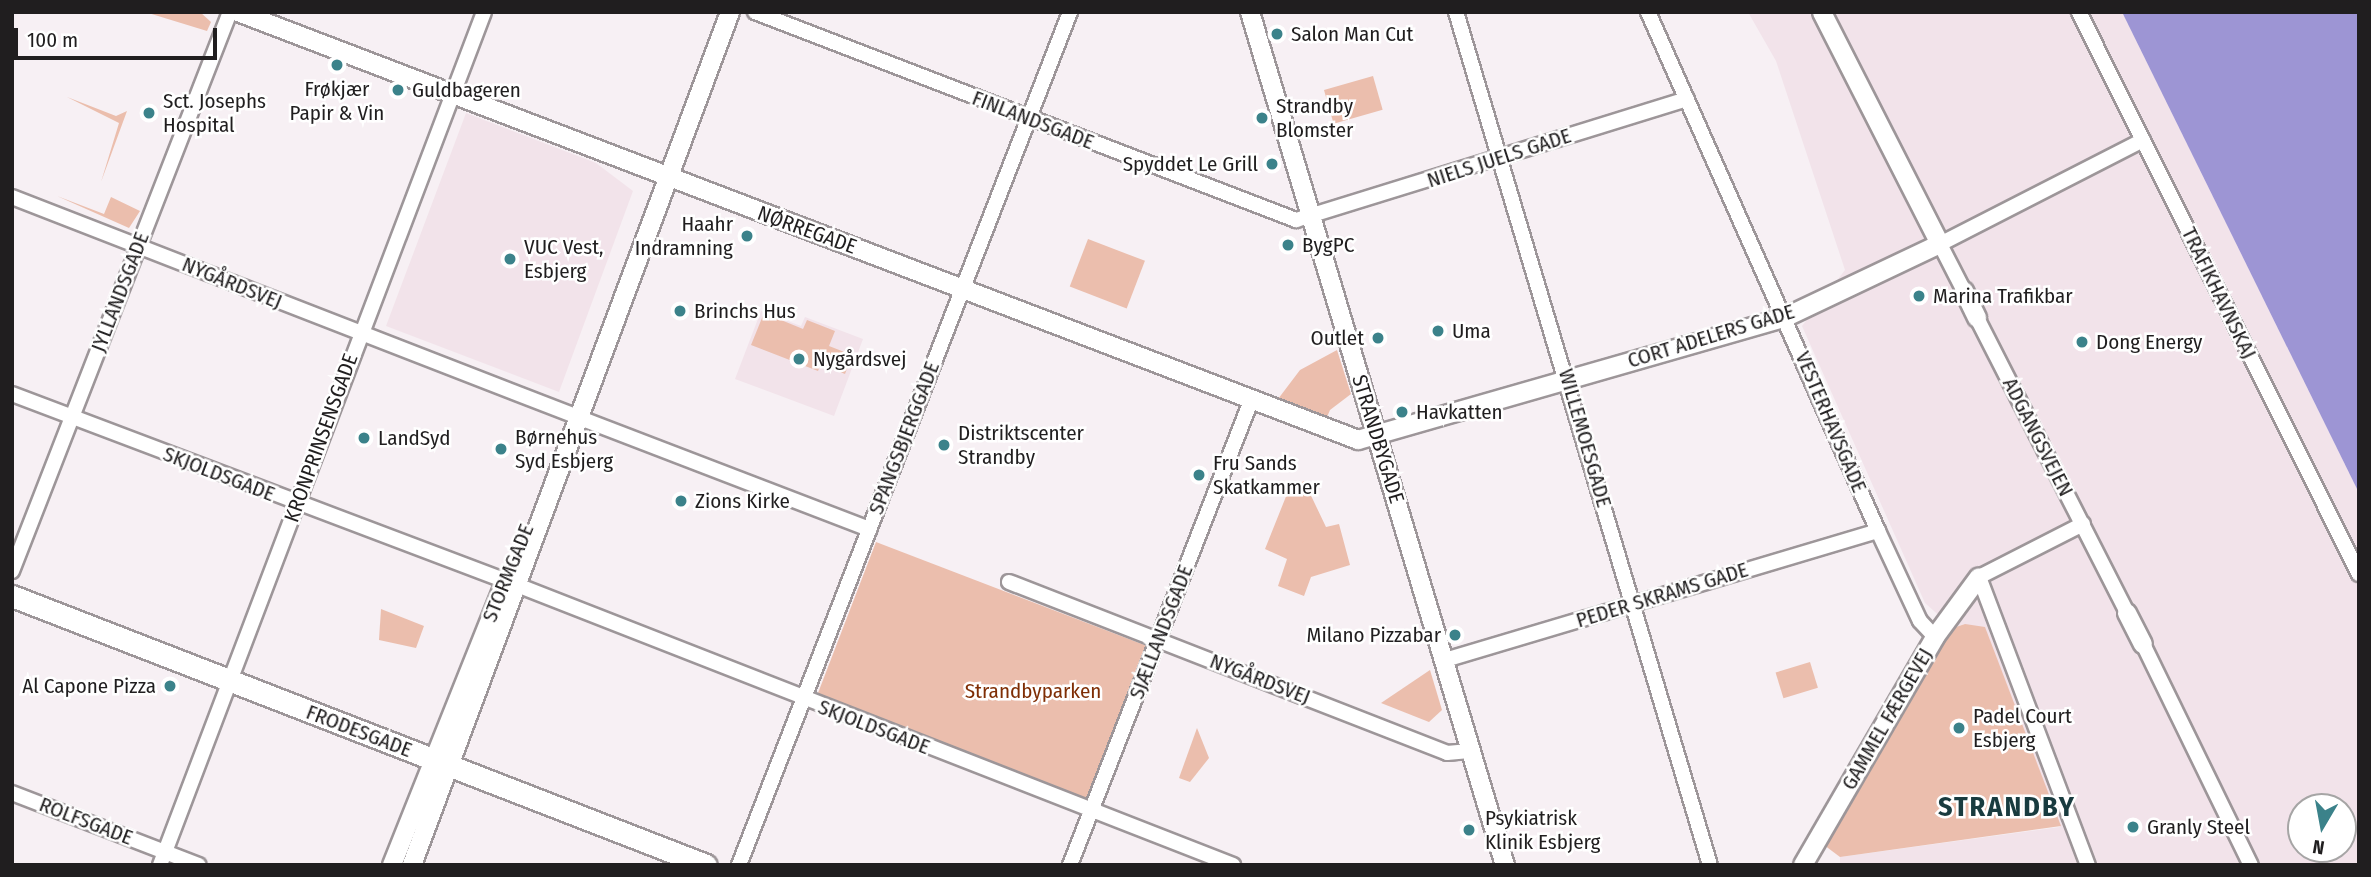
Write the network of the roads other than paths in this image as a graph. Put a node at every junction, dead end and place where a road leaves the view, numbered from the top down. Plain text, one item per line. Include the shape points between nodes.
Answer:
1 (230, 12) edge
2 (238, 12) edge
3 (484, 12) edge
4 (730, 12) edge
5 (755, 12) edge
6 (1070, 12) edge
7 (1250, 12) edge
8 (1456, 12) edge
9 (1648, 12) edge
10 (1822, 12) edge
11 (2079, 12) edge
12 (453, 95) junction
13 (1687, 99) junction
14 (1029, 118) junction
15 (2143, 140) junction
16 (1499, 158) junction
17 (667, 177) junction
18 (12, 197) edge
19 (1312, 218) junction
20 (1940, 244) junction
21 (137, 245) junction
22 (963, 288) junction
23 (1964, 291) joint
24 (1786, 317) junction
25 (1977, 318) joint
26 (360, 334) junction
27 (1568, 378) junction
28 (12, 394) edge
29 (1251, 400) junction
30 (575, 416) junction
31 (73, 418) junction
32 (1377, 438) junction
33 (298, 504) junction
34 (2083, 524) junction
35 (869, 529) junction
36 (1878, 531) junction
37 (12, 572) edge
38 (2359, 574) edge
39 (1979, 577) junction
40 (1009, 582) dead end
41 (512, 583) junction
42 (12, 596) edge
43 (1634, 604) junction
44 (2127, 613) joint
45 (1935, 637) junction
46 (1158, 639) junction
47 (2143, 644) joint
48 (1445, 660) junction
49 (230, 680) junction
50 (803, 699) junction
51 (1472, 751) junction
52 (440, 762) junction
53 (12, 793) edge
54 (1091, 810) junction
55 (162, 858) edge
56 (199, 865) edge
57 (392, 865) edge
58 (412, 865) edge
59 (706, 865) edge
60 (739, 865) edge
61 (1070, 865) edge
62 (1233, 865) edge
63 (1505, 865) edge
64 (1710, 865) edge
65 (1803, 865) edge
66 (2088, 865) edge
67 (2251, 865) edge

1 - 21 street, JYLLANDSGADE
2 - 12 street, NØRREGADE
3 - 12 street, KRONPRINSENSGADE
4 - 17 street, STORMGADE
5 - 14 street, FINLANDSGADE
6 - 14 street, SPANGSBJERGGADE
7 - 19 street, STRANDBYGADE
8 - 16 street, WILLEMOESGADE
9 - 13 street, VESTERHAVSGADE
10 - 20 street, ADGANGSVEJEN
11 - 15 street, TRAFIKHAVNSKAJ
12 - 17 street, NØRREGADE
12 - 26 street, KRONPRINSENSGADE
13 - 16 street, NIELS JUELS GADE
13 - 24 street, VESTERHAVSGADE
14 - 19 street, FINLANDSGADE via 1285,217
14 - 22 street, SPANGSBJERGGADE
15 - 20 street, CORT ADELERS GADE
15 - 38 street, TRAFIKHAVNSKAJ
16 - 19 street, NIELS JUELS GADE
16 - 27 street, WILLEMOESGADE
17 - 22 street, NØRREGADE
17 - 30 street, STORMGADE
18 - 21 street, NYGÅRDSVEJ
19 - 32 street, STRANDBYGADE
20 - 23 street, ADGANGSVEJEN
20 - 24 street, CORT ADELERS GADE
21 - 26 street, NYGÅRDSVEJ
21 - 31 street, JYLLANDSGADE
22 - 29 street, NØRREGADE
22 - 35 street, SPANGSBJERGGADE
23 - 25 street, ADGANGSVEJEN
24 - 27 street, CORT ADELERS GADE
24 - 36 street, VESTERHAVSGADE
25 - 34 street, ADGANGSVEJEN
26 - 30 street, NYGÅRDSVEJ
26 - 33 street, KRONPRINSENSGADE
27 - 32 street, CORT ADELERS GADE
27 - 43 street, WILLEMOESGADE
28 - 31 street, SKJOLDSGADE
29 - 32 street, NØRREGADE via 1334,434
29 - 46 street, SJÆLLANDSGADE
30 - 35 street, NYGÅRDSVEJ
30 - 41 street, STORMGADE
31 - 33 street, SKJOLDSGADE
31 - 37 street, JYLLANDSGADE
32 - 48 street, STRANDBYGADE
33 - 41 street, SKJOLDSGADE
33 - 49 street, KRONPRINSENSGADE
34 - 39 street
34 - 44 street, ADGANGSVEJEN
35 - 50 street, SPANGSBJERGGADE
36 - 43 street, PEDER SKRAMS GADE
36 - 45 street, VESTERHAVSGADE via 1920,621
39 - 45 street, GAMMEL FÆRGEVEJ
39 - 66 street
40 - 46 street, NYGÅRDSVEJ
41 - 50 street, SKJOLDSGADE
41 - 52 street, STORMGADE
42 - 49 main road, FRODESGADE
43 - 48 street, PEDER SKRAMS GADE
43 - 64 street, WILLEMOESGADE
44 - 47 street, ADGANGSVEJEN
45 - 65 street, GAMMEL FÆRGEVEJ
46 - 51 street, NYGÅRDSVEJ via 1447,752
46 - 54 street, SJÆLLANDSGADE
47 - 67 street, ADGANGSVEJEN
48 - 51 street, STRANDBYGADE
49 - 52 main road, FRODESGADE
49 - 55 street, KRONPRINSENSGADE
50 - 54 street, SKJOLDSGADE
50 - 60 street, SPANGSBJERGGADE
51 - 63 street, STRANDBYGADE
52 - 57 street, STORMGADE
52 - 58 street, STORMGADE
52 - 59 main road, FRODESGADE
53 - 55 street, ROLFSGADE
54 - 61 street, SJÆLLANDSGADE
54 - 62 street, SKJOLDSGADE
55 - 56 street, ROLFSGADE

